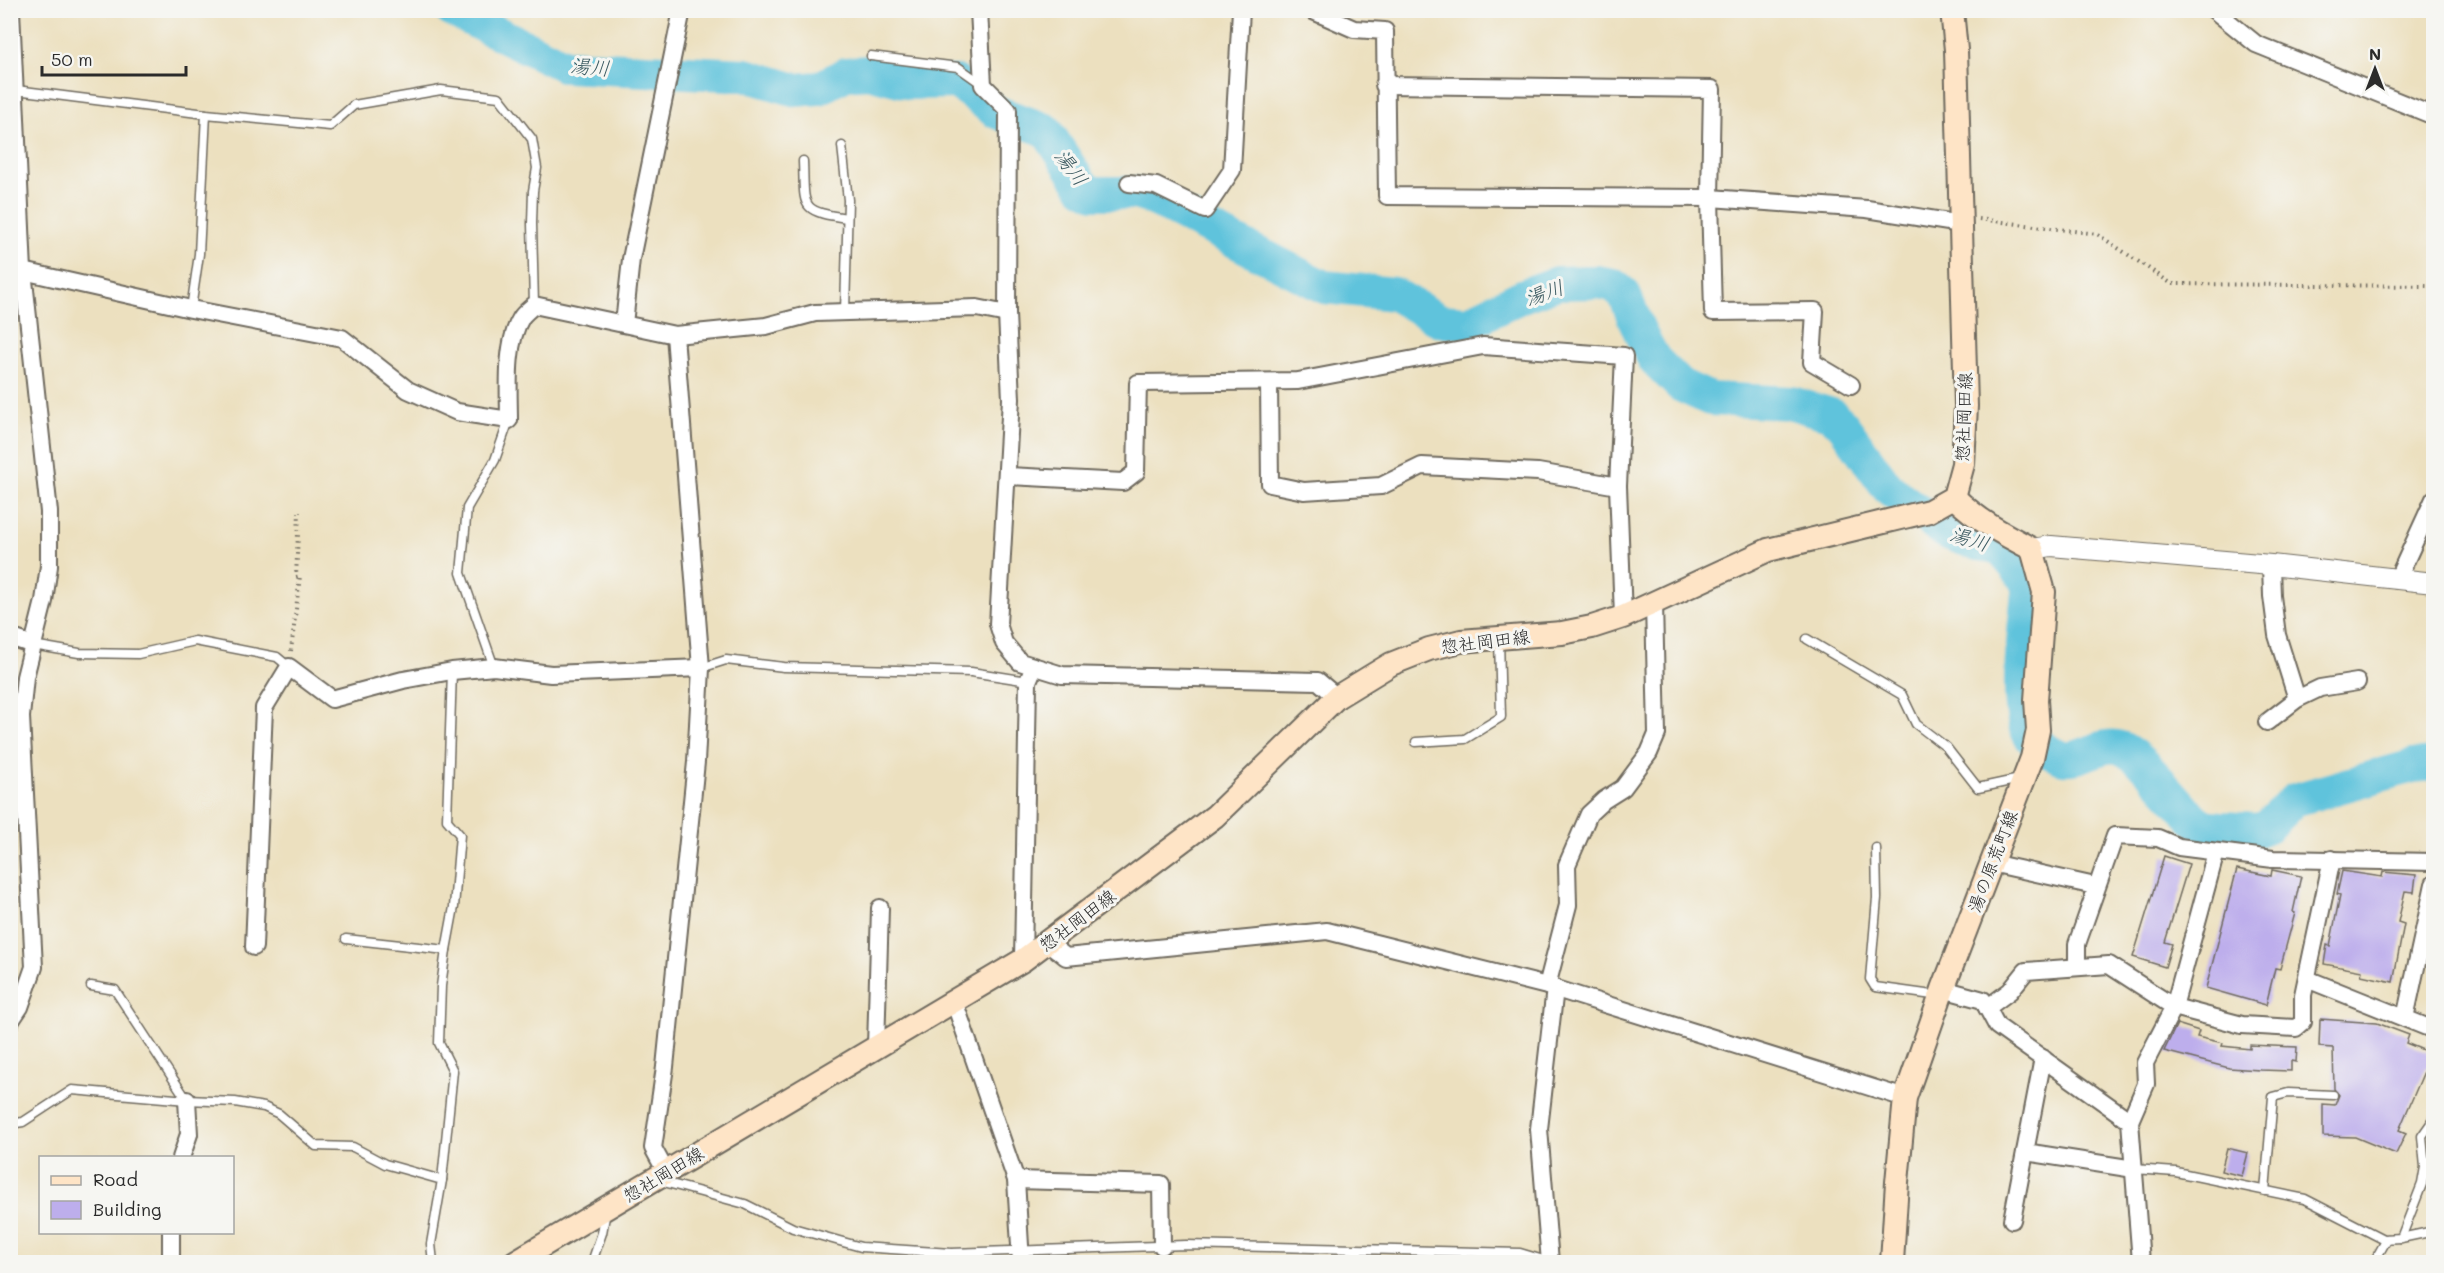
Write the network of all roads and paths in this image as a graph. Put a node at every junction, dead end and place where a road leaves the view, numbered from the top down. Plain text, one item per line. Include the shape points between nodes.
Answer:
1 (11, 10) edge
2 (682, 10) edge
3 (979, 10) edge
4 (1241, 10) edge
5 (1311, 10) edge
6 (1952, 10) edge
7 (2214, 10) edge
8 (871, 56) dead end
9 (983, 85) junction
10 (1384, 85) junction
11 (15, 90) junction
12 (206, 114) junction
13 (2433, 116) edge
14 (842, 146) dead end
15 (803, 161) dead end
16 (1129, 183) dead end
17 (1710, 198) junction
18 (847, 218) junction
19 (1961, 220) junction
20 (23, 271) junction
21 (2433, 286) edge
22 (534, 305) junction
23 (191, 309) junction
24 (845, 312) junction
25 (1007, 314) junction
26 (624, 324) junction
27 (675, 335) junction
28 (1269, 382) junction
29 (1851, 385) dead end
30 (508, 420) junction
31 (1006, 476) junction
32 (1618, 486) junction
33 (1954, 497) junction
34 (2433, 499) edge
35 (299, 513) dead end
36 (2032, 549) junction
37 (2271, 564) junction
38 (2397, 580) junction
39 (2433, 583) edge
40 (1654, 603) junction
41 (1623, 617) junction
42 (10, 637) edge
43 (1499, 638) junction
44 (1807, 639) dead end
45 (33, 645) junction
46 (289, 667) junction
47 (494, 667) junction
48 (701, 668) junction
49 (452, 670) junction
50 (1031, 674) junction
51 (2357, 682) dead end
52 (1337, 697) junction
53 (2297, 699) junction
54 (2267, 722) dead end
55 (1416, 742) dead end
56 (2024, 778) junction
57 (1876, 848) dead end
58 (2216, 852) junction
59 (2332, 859) junction
60 (2433, 862) edge
61 (1991, 863) junction
62 (2433, 884) edge
63 (2095, 886) junction
64 (880, 908) dead end
65 (346, 939) dead end
66 (1047, 942) junction
67 (254, 947) dead end
68 (446, 950) junction
69 (1023, 960) junction
70 (2078, 966) junction
71 (2307, 979) junction
72 (91, 986) dead end
73 (1551, 987) junction
74 (1942, 993) junction
75 (954, 1001) junction
76 (2174, 1007) junction
77 (1987, 1008) junction
78 (2404, 1018) junction
79 (11, 1021) edge
80 (2433, 1030) edge
81 (876, 1047) junction
82 (2043, 1058) junction
83 (2333, 1095) dead end
84 (1905, 1098) junction
85 (187, 1100) junction
86 (2433, 1119) edge
87 (2130, 1121) junction
88 (10, 1124) edge
89 (2025, 1152) junction
90 (182, 1156) edge
91 (2134, 1169) junction
92 (660, 1176) junction
93 (442, 1180) junction
94 (1016, 1180) junction
95 (2265, 1191) junction
96 (606, 1209) junction
97 (2012, 1220) dead end
98 (2433, 1232) edge
99 (171, 1234) edge
100 (2401, 1238) junction
101 (2386, 1239) junction
102 (1162, 1246) junction
103 (1022, 1258) edge
104 (1550, 1262) edge
105 (171, 1263) edge
106 (433, 1263) edge
107 (514, 1263) edge
108 (592, 1263) edge
109 (1892, 1263) edge
110 (2141, 1263) edge
111 (2374, 1263) edge

1 - 11 street
2 - 26 street via 631,259
3 - 9 street
4 - 16 street via 1232,170 1205,210 1156,186
5 - 10 street via 1354,29 1385,31
6 - 19 main road, 惣社岡田線
7 - 13 street via 2256,44
8 - 9 lane via 958,67
9 - 25 street via 1008,110
10 - 17 street via 1387,196
10 - 17 street via 1712,89
11 - 12 lane
11 - 20 street
12 - 22 lane via 330,126 354,105 441,90 499,97 532,139 537,168 532,223
12 - 23 lane via 199,254
14 - 18 lane
15 - 18 lane via 804,198 808,207 817,214
17 - 19 street
17 - 29 street via 1713,312 1815,311 1812,362
18 - 24 lane
19 - 21 path via 2097,234 2172,284
19 - 33 main road, 惣社岡田線 via 1966,406 1963,464
20 - 23 street
20 - 45 street via 49,512 49,566
22 - 26 street
22 - 30 street via 521,318 514,336
23 - 30 street via 342,338 408,390 457,412
24 - 25 street via 977,308
24 - 27 street via 815,313 766,326
25 - 31 street via 1011,399
26 - 27 street
27 - 48 street
28 - 31 street via 1138,383 1136,472 1123,482
28 - 32 street via 1270,484 1304,491 1381,486 1422,466 1538,472
28 - 32 street via 1298,381 1484,346 1624,356
30 - 47 lane via 495,460 467,508 461,573
31 - 50 street via 998,624 1004,643
32 - 41 street
33 - 36 main road via 1995,530
33 - 40 main road, 惣社岡田線 via 1929,511 1768,550
34 - 38 street
35 - 46 path via 296,577 300,576
36 - 37 street via 2051,546
36 - 56 main road, 湯の原荒町線 via 2044,592 2036,700 2038,730
37 - 38 street
37 - 53 street via 2277,635
38 - 39 street
40 - 41 main road, 惣社岡田線
40 - 73 street via 1657,734 1649,753 1623,788 1589,814 1567,866 1568,905
41 - 43 main road, 惣社岡田線 via 1562,633
42 - 45 street
43 - 52 main road, 惣社岡田線 via 1429,649 1391,664
43 - 55 lane via 1501,717 1465,739
44 - 56 lane via 1902,695 1916,724 1946,747 1978,788
45 - 46 lane via 79,653 138,654 195,641 277,657
45 - 79 street via 21,717 34,967
46 - 49 street via 332,699
46 - 67 street via 264,708
47 - 48 street via 552,674
47 - 49 street
48 - 50 lane via 726,660 784,667
48 - 92 street via 694,786 654,1148
49 - 68 lane via 447,820 460,835
50 - 52 street via 1318,681
50 - 69 street
51 - 53 street via 2320,688
52 - 66 main road, 惣社岡田線 via 1215,816
53 - 54 street
56 - 61 main road, 湯の原荒町線
57 - 74 lane via 1877,898 1870,980 1875,987
58 - 59 street via 2273,859
58 - 63 street via 2179,847 2158,838 2115,836
58 - 76 street
59 - 60 street
59 - 71 street
61 - 63 street
61 - 74 main road, 湯の原荒町線
62 - 78 street
63 - 70 street via 2077,945
64 - 81 street
65 - 68 lane
66 - 69 main road, 惣社岡田線
66 - 73 street via 1066,957 1327,931
68 - 93 lane via 439,1043 453,1071
69 - 75 main road, 惣社岡田線
70 - 76 street via 2109,965
70 - 77 street via 2026,971 2010,991
71 - 76 street via 2303,1022 2296,1028 2242,1025
71 - 78 street
72 - 85 lane via 115,990
73 - 84 street
73 - 104 street via 1539,1129
74 - 77 street via 1983,1000
74 - 84 main road, 湯の原荒町線
75 - 81 main road, 惣社岡田線
75 - 94 street
76 - 87 street via 2145,1063 2146,1084
77 - 82 street via 1997,1026
78 - 80 street
81 - 92 main road, 惣社岡田線
82 - 87 street
82 - 89 street
83 - 95 lane via 2288,1093 2273,1097
84 - 109 main road, 湯の原荒町線
85 - 88 lane via 72,1090 23,1122
85 - 90 street via 189,1134
85 - 93 lane via 264,1107 279,1114 316,1146 353,1146 385,1164
86 - 100 lane via 2422,1136 2422,1184
87 - 91 street
89 - 91 street
89 - 97 street
91 - 95 lane via 2176,1172
91 - 110 street
92 - 96 main road, 惣社岡田線
92 - 103 lane via 745,1204 793,1228 861,1247
93 - 106 lane via 431,1244
94 - 102 street via 1161,1184
94 - 103 street
95 - 101 lane via 2305,1199
96 - 107 main road, 惣社岡田線
96 - 108 lane via 603,1233
98 - 100 lane
99 - 105 street
100 - 101 lane
101 - 111 lane
102 - 103 lane
102 - 104 lane via 1520,1252

